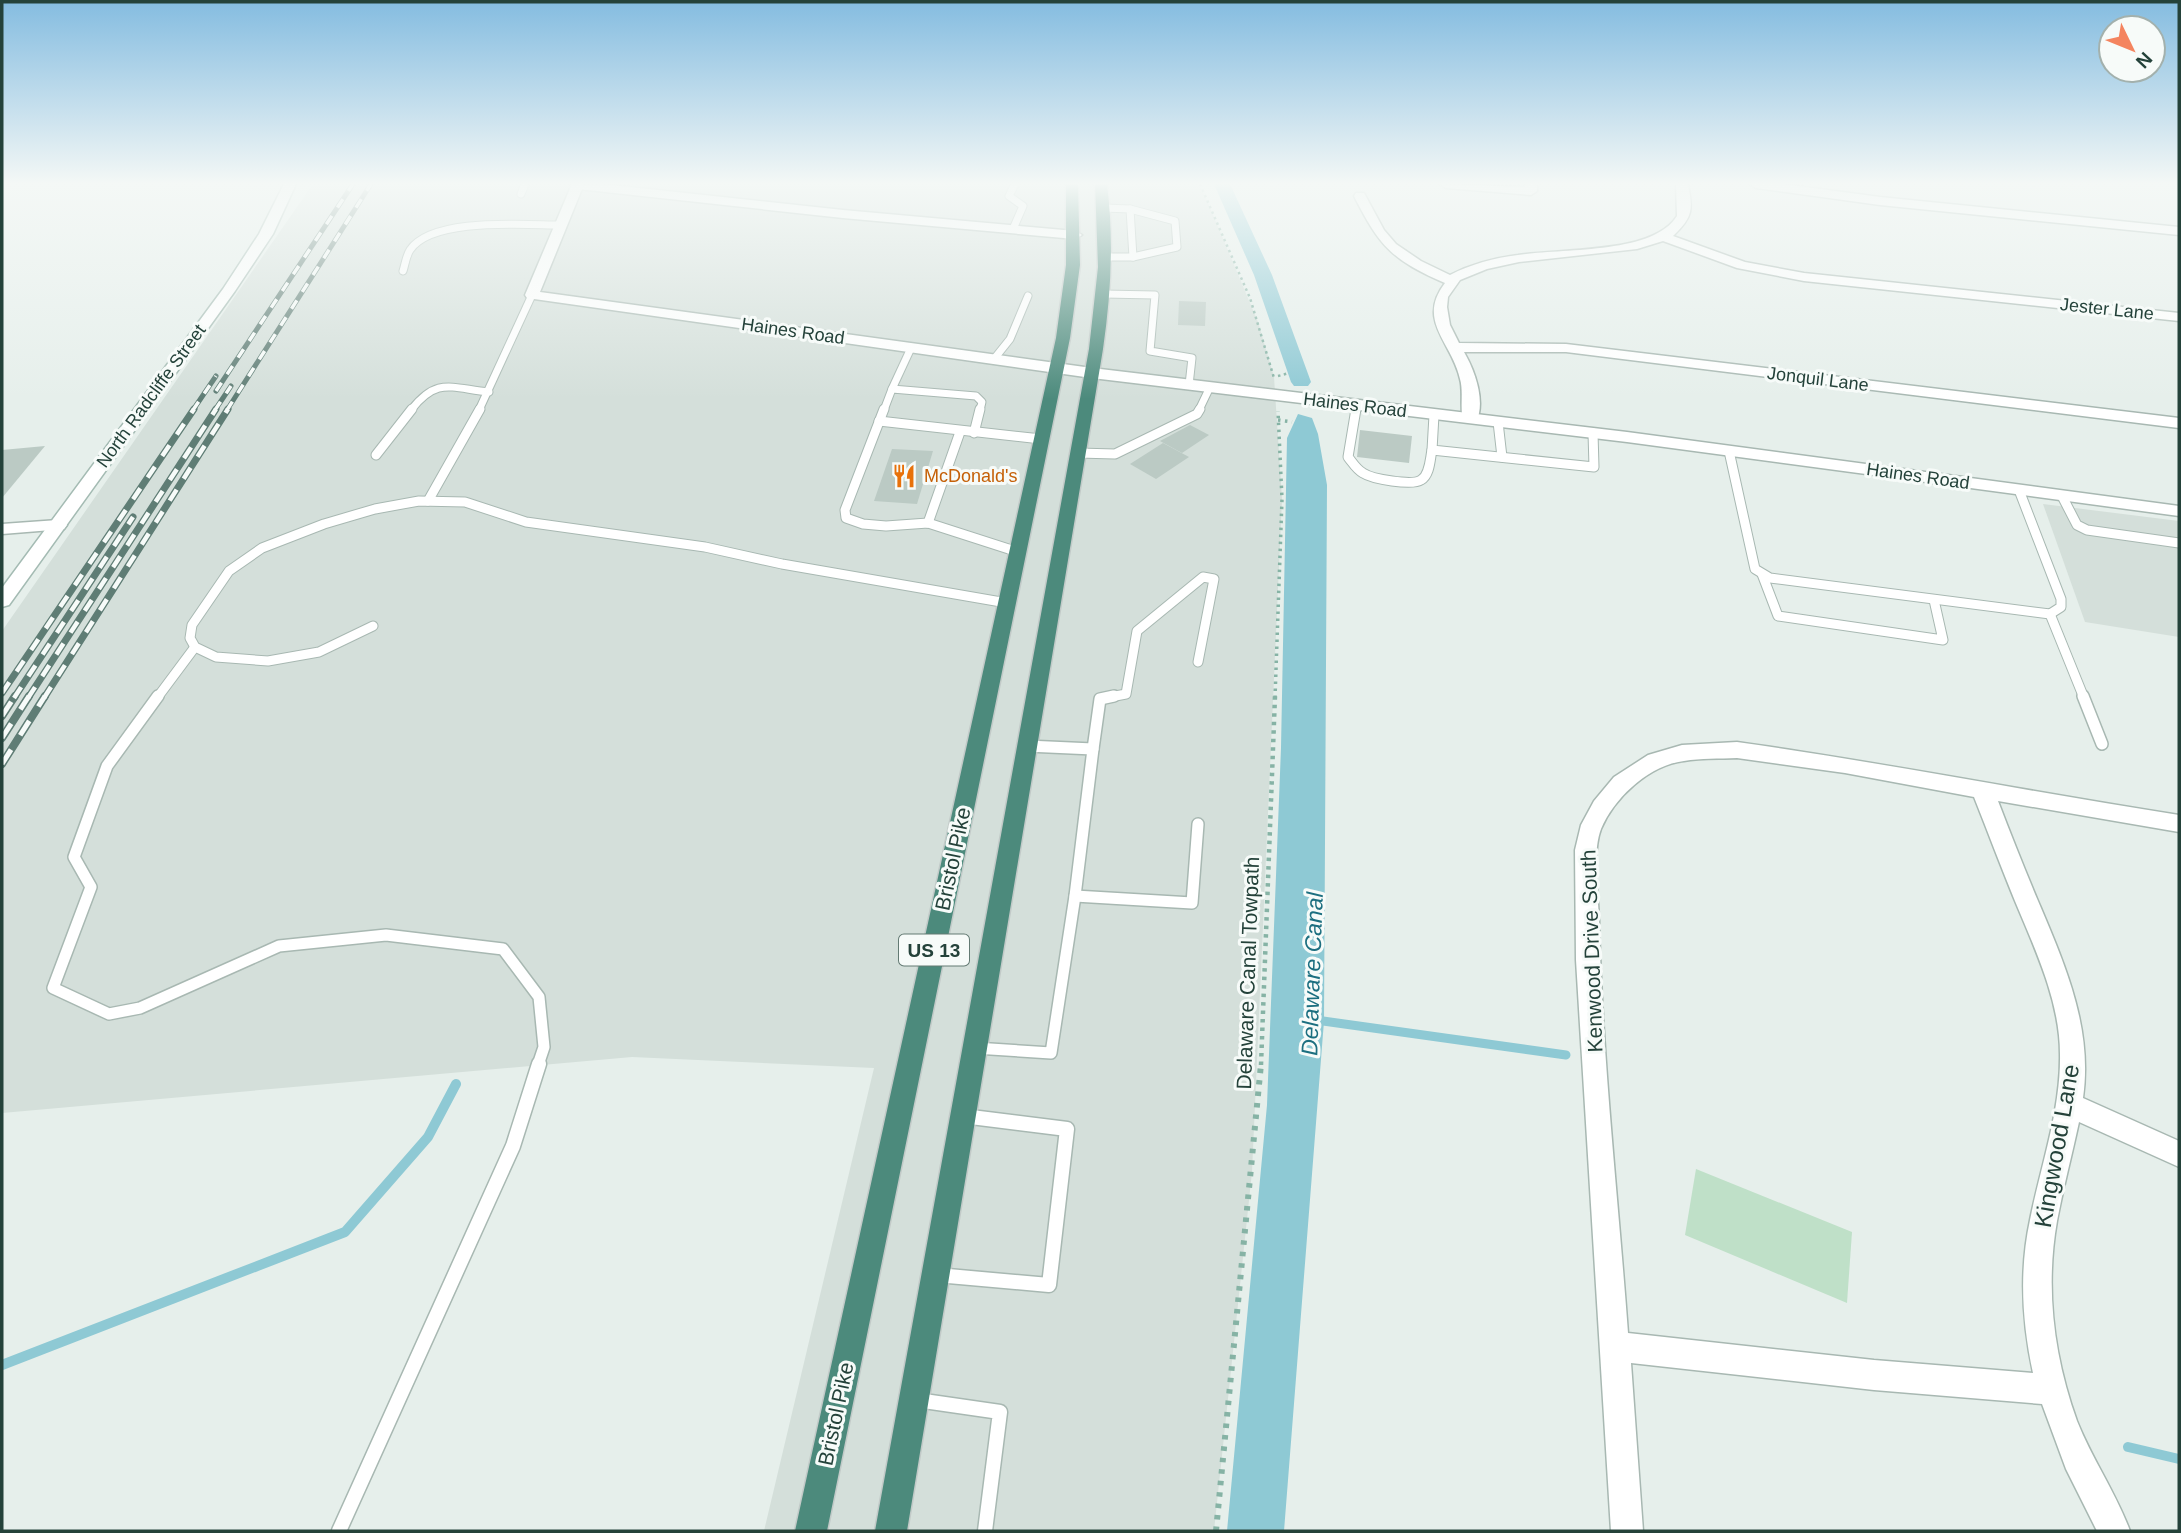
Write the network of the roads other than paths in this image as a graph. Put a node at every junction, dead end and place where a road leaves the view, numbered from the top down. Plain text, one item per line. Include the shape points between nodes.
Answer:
1 (252, 256) edge
2 (408, 256) edge
3 (548, 256) edge
4 (1073, 256) edge
5 (1139, 256) edge
6 (1404, 256) edge
7 (1549, 256) edge
8 (1716, 256) edge
9 (1106, 257) joint
10 (1133, 257) joint
11 (403, 271) dead end
12 (1452, 281) junction
13 (1104, 294) junction
14 (532, 295) junction
15 (1028, 296) dead end
16 (2179, 317) edge
17 (911, 348) junction
18 (1455, 348) junction
19 (994, 359) junction
20 (1057, 368) junction
21 (1092, 373) junction
22 (1189, 385) junction
23 (1210, 387) junction
24 (891, 389) junction
25 (489, 392) junction
26 (1357, 405) junction
27 (1434, 415) junction
28 (1470, 419) junction
29 (879, 421) junction
30 (1498, 422) junction
31 (2179, 423) edge
32 (960, 432) junction
33 (974, 433) junction
34 (1592, 433) junction
35 (1041, 439) junction
36 (1432, 450) junction
37 (1729, 451) junction
38 (1078, 453) junction
39 (376, 454) dead end
40 (1502, 457) junction
41 (2019, 490) junction
42 (2062, 496) junction
43 (428, 500) junction
44 (2179, 511) edge
45 (928, 523) junction
46 (58, 525) junction
47 (2, 528) edge
48 (2179, 543) edge
49 (1018, 552) junction
50 (1762, 574) junction
51 (1934, 600) junction
52 (2, 601) edge
53 (1007, 603) junction
54 (2050, 614) junction
55 (373, 626) dead end
56 (195, 647) junction
57 (1198, 662) dead end
58 (2102, 744) dead end
59 (1027, 746) junction
60 (1093, 749) junction
61 (1982, 789) junction
62 (2179, 823) edge
63 (1198, 824) dead end
64 (1075, 896) junction
65 (975, 1048) junction
66 (2067, 1104) junction
67 (962, 1116) junction
68 (2179, 1154) edge
69 (935, 1275) junction
70 (1616, 1347) junction
71 (2051, 1391) junction
72 (913, 1400) junction
73 (339, 1531) edge
74 (811, 1531) edge
75 (891, 1531) edge
76 (985, 1531) edge
77 (1627, 1531) edge
78 (2114, 1531) edge

1 - 46 street, North Radcliffe Street
2 - 11 lane
3 - 14 street
4 - 20 highway, Bristol Pike / US 13
5 - 10 lane
6 - 12 street
7 - 12 street via 1506,261 1466,272
8 - 16 street, Jester Lane via 1804,277
9 - 10 lane
9 - 13 highway, US 13
12 - 18 street via 1444,290 1439,310
13 - 21 highway, US 13
13 - 22 lane via 1155,296 1150,351 1192,358
14 - 17 street, Haines Road
14 - 25 lane
15 - 19 lane via 1010,339
17 - 19 street, Haines Road
17 - 24 lane
18 - 28 street via 1471,387
18 - 31 street, Jonquil Lane via 1566,348
19 - 20 street, Haines Road
20 - 21 street, Haines Road
20 - 35 highway, Bristol Pike / US 13
21 - 22 street, Haines Road
21 - 38 highway, US 13
22 - 23 street, Haines Road
23 - 26 street, Haines Road
23 - 38 lane via 1197,414 1115,454
24 - 29 lane
24 - 33 lane via 976,396 982,402
25 - 39 lane via 435,387 424,393
25 - 43 lane
26 - 27 street, Haines Road
26 - 36 lane via 1348,457 1359,471 1370,477 1421,481
27 - 28 street, Haines Road
27 - 36 lane
28 - 30 street, Haines Road
29 - 32 lane via 933,424
29 - 45 lane via 845,510 846,518 914,527
30 - 34 street, Haines Road
30 - 40 lane
32 - 33 lane
32 - 45 lane
33 - 35 lane
34 - 37 street, Haines Road
34 - 40 lane via 1594,467
35 - 49 highway, Bristol Pike / US 13
36 - 40 lane
37 - 41 street, Haines Road
37 - 50 lane via 1755,569
38 - 59 highway, US 13
41 - 42 street, Haines Road
41 - 54 lane via 2061,599 2061,607
42 - 44 street, Haines Road
42 - 48 lane via 2077,525 2087,530
43 - 53 lane via 465,502 526,522 705,547
43 - 56 lane via 324,524 242,560 213,591 192,625 190,638
45 - 49 lane
46 - 47 street
46 - 52 street, North Radcliffe Street
49 - 53 highway, Bristol Pike / US 13
50 - 51 lane
50 - 51 lane via 1778,616 1943,640
51 - 54 lane
53 - 74 highway, Bristol Pike / US 13
54 - 58 lane
55 - 56 lane via 300,657 253,661 216,657
56 - 73 lane via 107,766 74,857 91,887 53,988 110,1014 140,1008 279,946 386,935 503,949 539,997 544,1047 513,1146
57 - 60 lane via 1214,579 1203,577 1138,631 1126,694 1100,699
59 - 60 lane
59 - 65 highway, US 13
60 - 64 lane
61 - 62 street, Kenwood Drive South
61 - 66 street, Kingwood Lane via 2050,959 2069,1024 2073,1052
61 - 70 street, Kenwood Drive South via 1845,765 1712,749 1646,765 1622,783 1602,807 1586,849 1588,960
63 - 64 lane via 1192,903
64 - 65 lane via 1051,1053
65 - 67 highway, US 13
66 - 68 street
66 - 71 street, Kingwood Lane via 2042,1227 2037,1278 2039,1329
67 - 69 highway, US 13
67 - 69 lane via 1067,1129 1049,1285
69 - 72 highway, US 13
70 - 71 street
70 - 77 street, Kenwood Drive South
71 - 78 street, Kingwood Lane via 2082,1474
72 - 75 highway, US 13
72 - 76 lane via 1000,1412

